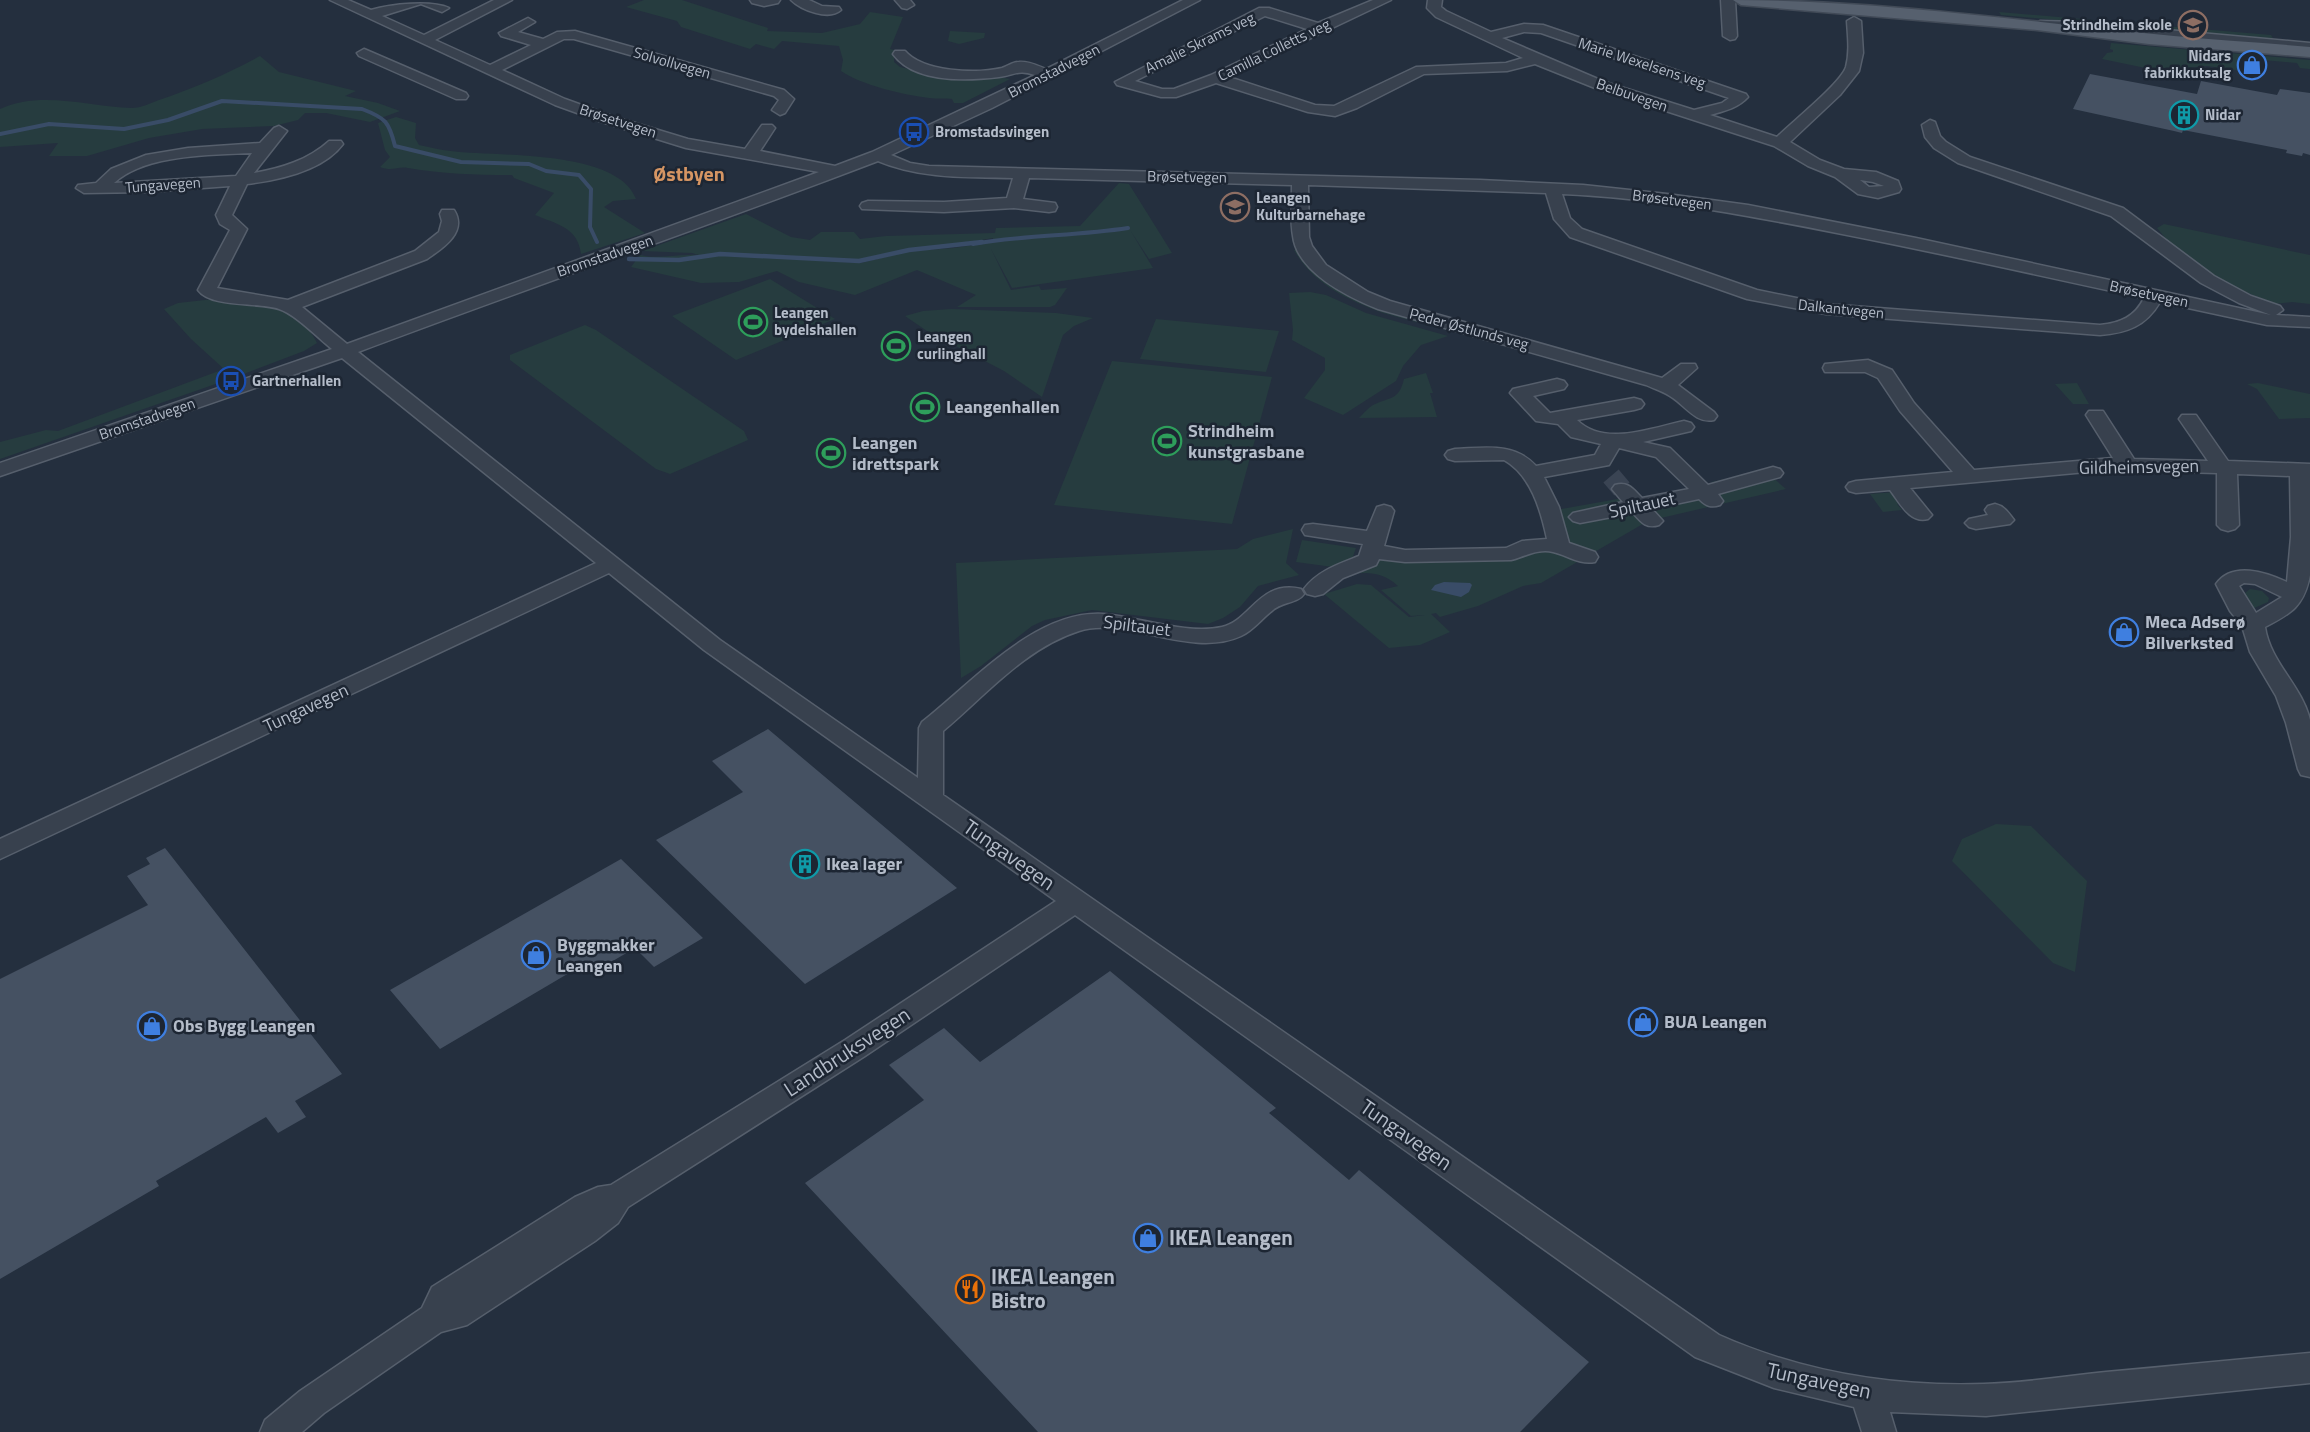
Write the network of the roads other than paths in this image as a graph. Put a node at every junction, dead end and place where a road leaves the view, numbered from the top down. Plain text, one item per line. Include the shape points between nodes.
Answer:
1 (337, 0) edge
2 (421, 0) edge
3 (505, 0) edge
4 (757, 0) edge
5 (772, 0) edge
6 (798, 0) edge
7 (1193, 0) edge
8 (1384, 0) edge
9 (1435, 0) edge
10 (1728, 0) edge
11 (1741, 0) edge
12 (442, 8) dead end
13 (834, 10) dead end
14 (370, 15) junction
15 (1958, 18) junction
16 (1854, 21) dead end
17 (528, 22) dead end
18 (2037, 25) junction
19 (1319, 28) junction
20 (2075, 34) junction
21 (1730, 36) dead end
22 (1489, 37) junction
23 (424, 40) junction
24 (2167, 40) junction
25 (545, 44) junction
26 (2310, 47) edge
27 (450, 51) junction
28 (2310, 52) edge
29 (364, 53) dead end
30 (900, 54) dead end
31 (2310, 57) edge
32 (1536, 59) junction
33 (401, 69) junction
34 (492, 69) junction
35 (1046, 74) junction
36 (1216, 78) junction
37 (1161, 93) joint
38 (460, 96) dead end
39 (780, 110) dead end
40 (1692, 116) junction
41 (1930, 125) dead end
42 (767, 128) dead end
43 (279, 131) dead end
44 (1780, 142) junction
45 (335, 144) dead end
46 (264, 148) junction
47 (749, 154) junction
48 (878, 155) junction
49 (1023, 173) junction
50 (828, 174) junction
51 (1841, 174) dead end
52 (242, 180) junction
53 (1300, 181) junction
54 (1553, 188) junction
55 (1014, 203) junction
56 (868, 206) dead end
57 (1049, 207) dead end
58 (448, 214) dead end
59 (2155, 295) junction
60 (289, 306) junction
61 (2310, 321) edge
62 (345, 351) junction
63 (1688, 368) dead end
64 (1832, 368) dead end
65 (1557, 385) dead end
66 (1664, 386) junction
67 (1634, 404) dead end
68 (2096, 415) dead end
69 (1707, 416) dead end
70 (1563, 417) junction
71 (2189, 419) dead end
72 (1684, 427) dead end
73 (1613, 441) junction
74 (1455, 455) dead end
75 (2127, 464) junction
76 (0, 470) edge
77 (2224, 470) junction
78 (2305, 470) edge
79 (1531, 473) junction
80 (1773, 473) dead end
81 (1611, 476) junction
82 (1968, 476) junction
83 (1895, 483) junction
84 (1856, 487) dead end
85 (1710, 498) junction
86 (1637, 506) junction
87 (1995, 510) dead end
88 (1384, 511) dead end
89 (1922, 515) dead end
90 (1580, 517) dead end
91 (1652, 521) dead end
92 (1976, 523) dead end
93 (2229, 525) dead end
94 (1313, 530) dead end
95 (1374, 545) junction
96 (1559, 545) junction
97 (1587, 557) dead end
98 (611, 564) junction
99 (2294, 595) junction
100 (2253, 624) junction
101 (2310, 769) edge
102 (931, 801) junction
103 (0, 850) edge
104 (1075, 902) junction
105 (2310, 1367) edge
106 (1867, 1393) junction
107 (277, 1432) edge
108 (1880, 1432) edge

1 - 14 street, Brøsetvegen
2 - 12 street
2 - 14 street
3 - 23 street
4 - 5 street
6 - 13 street via 820,10
7 - 35 street, Bromstadvegen
8 - 19 street, Camilla Colletts veg
9 - 22 street, Belbuvegen via 1434,8 1441,14
10 - 21 street
11 - 15 main road
14 - 23 street, Brøsetvegen
15 - 18 main road
15 - 20 main road
16 - 44 street via 1856,53 1852,71 1835,92
17 - 25 street via 506,33
18 - 24 main road
18 - 26 street
19 - 36 street, Camilla Colletts veg
19 - 37 street, Amalie Skrams veg via 1264,11 1122,82
20 - 24 main road
20 - 31 street
22 - 32 street, Belbuvegen
22 - 40 street, Marie Wexelsens veg via 1524,28 1543,29 1741,97 1727,106
23 - 27 street, Brøsetvegen
24 - 28 main road
25 - 34 street, Solvollvegen
25 - 39 street, Solvollvegen via 562,34 575,35 779,93 787,99
27 - 33 street
27 - 34 street, Brøsetvegen
29 - 33 street
30 - 35 street via 911,64 949,74 1002,72 1019,66
32 - 36 street via 1508,67 1419,71 1335,111 1312,109
32 - 40 street, Belbuvegen
33 - 38 street
34 - 47 street, Brøsetvegen via 560,102 607,119 686,143
35 - 48 street, Bromstadvegen
36 - 37 street, Camilla Colletts veg via 1176,93
40 - 44 street, Belbuvegen
41 - 61 street via 1940,145 1964,160 2117,212 2212,281 2270,309
42 - 47 street
43 - 46 street
44 - 51 street, Belbuvegen
45 - 52 street, Tungavegen via 324,155 306,163
46 - 52 street
46 - 52 street, Tungavegen via 202,151 150,160 116,172 92,188
47 - 50 street, Brøsetvegen via 796,162
48 - 49 street, Brøsetvegen via 928,171
48 - 50 street, Bromstadvegen
49 - 53 street, Brøsetvegen
49 - 55 street
50 - 62 street, Bromstadvegen
52 - 60 street, Tungavegen via 224,215 239,229 207,290
53 - 54 street, Brøsetvegen
53 - 66 street, Peder Østlunds veg via 1304,246 1320,268 1362,296 1406,312 1631,373
54 - 59 street, Brøsetvegen via 1748,210
54 - 59 street, Dalkantvegen via 1558,215 1576,233 1753,295 1797,305 2100,330 2132,325
55 - 56 street via 939,208
55 - 57 street
58 - 60 street via 449,231 421,255
59 - 61 street, Brøsetvegen via 2267,320
60 - 62 street, Tungavegen
62 - 76 street, Bromstadvegen
62 - 98 street, Tungavegen
63 - 66 street
64 - 82 street via 1868,366 1885,374 1907,407
65 - 70 street, Spiltauet via 1520,393 1543,417
66 - 69 street, Peder Østlunds veg via 1678,392
67 - 70 street, Spiltauet
68 - 75 street
70 - 73 street, Spiltauet via 1578,433
71 - 77 street
72 - 73 street, Spiltauet
73 - 81 street via 1602,461
73 - 85 street, Spiltauet via 1663,452
74 - 79 street via 1508,454 1516,456
75 - 77 street, Gildheimsvegen
75 - 82 street, Gildheimsvegen
77 - 78 street, Gildheimsvegen
77 - 93 street
78 - 99 street via 2300,573
79 - 81 street via 1591,460
79 - 96 street via 1539,484
80 - 85 street, Spiltauet
81 - 86 street
82 - 83 street, Gildheimsvegen
83 - 84 street, Gildheimsvegen
83 - 89 street
85 - 86 street, Spiltauet
86 - 90 street, Spiltauet
86 - 91 street
87 - 92 street via 2003,520
88 - 95 street
94 - 95 street
95 - 96 street via 1404,556 1511,554 1522,547
95 - 102 street, Spiltauet via 1368,560 1335,573 1304,592 1270,600 1243,626 1222,635 1100,621 1072,624 1041,638 931,728
96 - 97 street
98 - 102 street, Tungavegen via 711,645
98 - 103 street, Tungavegen
99 - 100 street via 2278,610
99 - 100 street via 2263,579 2233,579 2227,584
100 - 101 street via 2256,639 2297,716
102 - 104 street, Tungavegen
104 - 106 street, Tungavegen via 1707,1346 1738,1362 1790,1378
104 - 107 street, Landbruksvegen via 618,1198 607,1214 481,1299 454,1315 434,1318 312,1402
105 - 106 street, Tungavegen via 1986,1400 1934,1400
106 - 108 street

